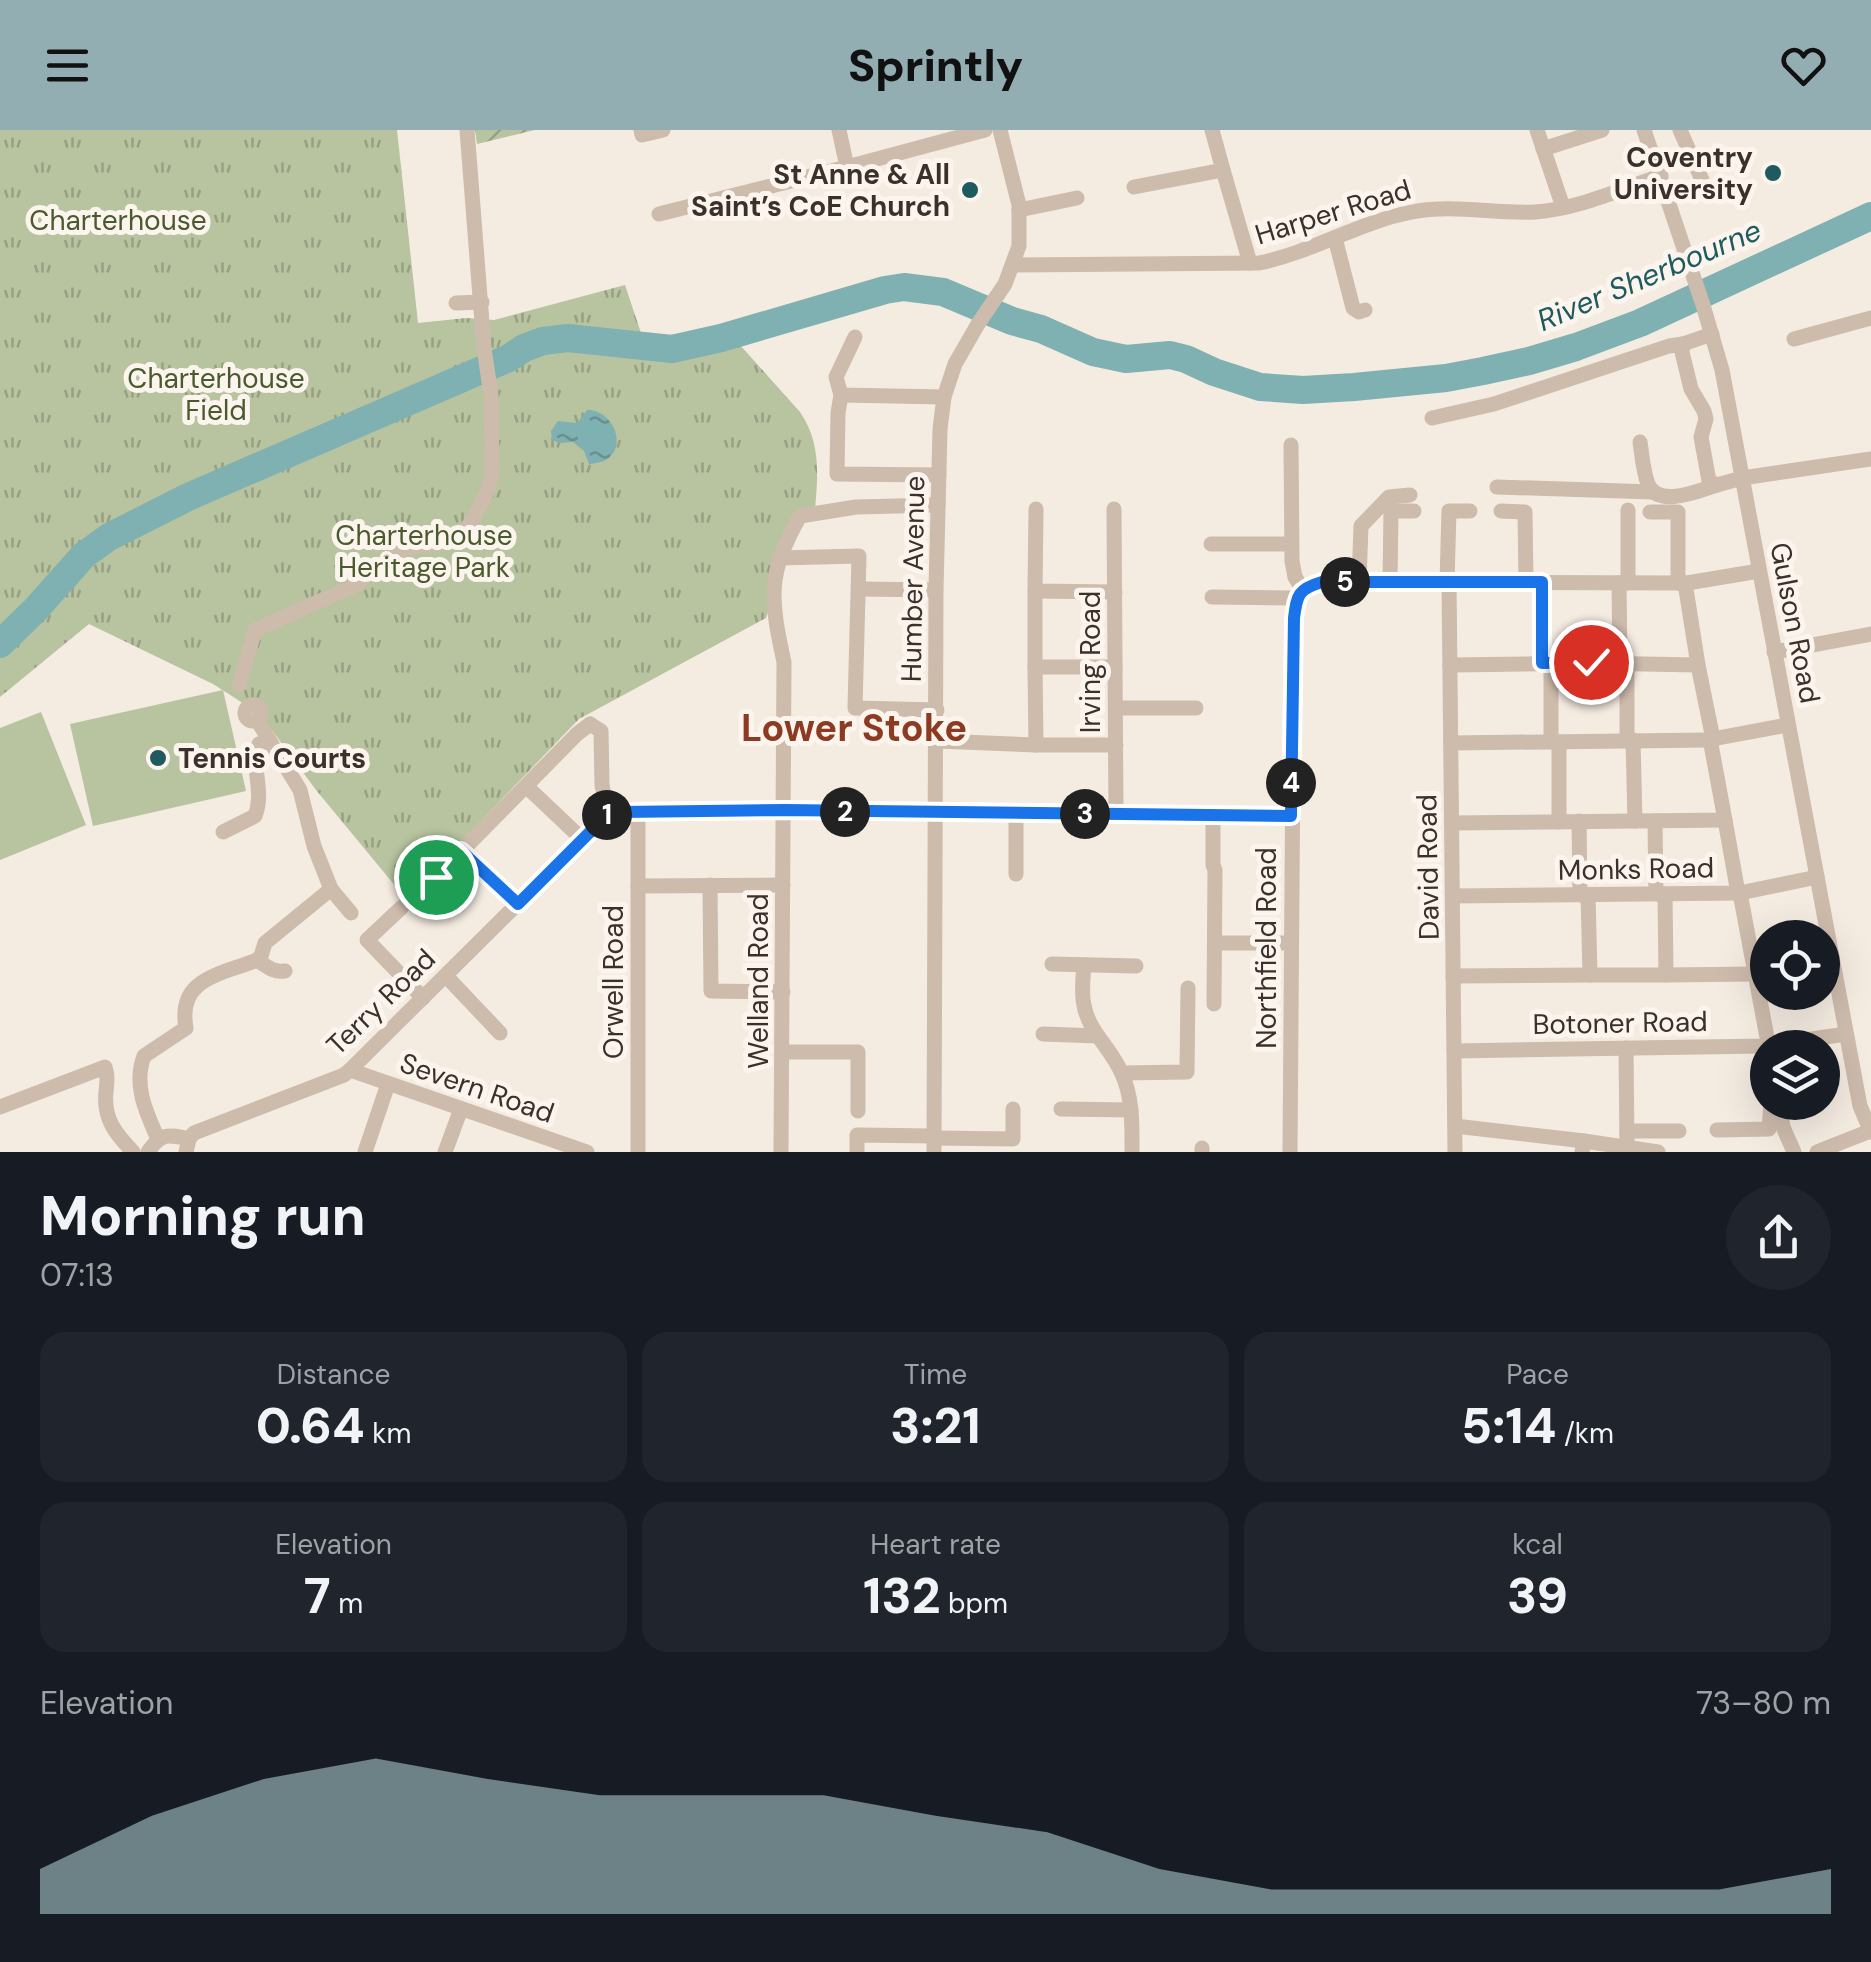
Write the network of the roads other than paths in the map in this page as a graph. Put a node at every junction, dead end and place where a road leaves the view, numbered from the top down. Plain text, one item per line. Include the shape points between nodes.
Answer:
1 (468, 130) edge
2 (641, 130) edge
3 (663, 130) edge
4 (840, 130) edge
5 (986, 130) edge
6 (1000, 130) edge
7 (1212, 130) edge
8 (1537, 130) edge
9 (1602, 130) edge
10 (1677, 130) edge
11 (1646, 135) edge
12 (1543, 150) junction
13 (848, 167) junction
14 (1224, 170) junction
15 (1661, 176) junction
16 (1702, 180) dead end
17 (1134, 187) dead end
18 (1077, 198) dead end
19 (1563, 207) junction
20 (1019, 210) junction
21 (659, 214) dead end
22 (1335, 238) junction
23 (1250, 263) junction
24 (1014, 266) junction
25 (482, 302) junction
26 (456, 303) dead end
27 (1365, 310) dead end
28 (1871, 318) edge
29 (1712, 334) junction
30 (855, 338) dead end
31 (1794, 339) dead end
32 (1683, 344) junction
33 (841, 394) junction
34 (944, 397) junction
35 (1432, 418) dead end
36 (1640, 442) dead end
37 (1291, 445) dead end
38 (1871, 459) edge
39 (939, 475) junction
40 (1742, 478) junction
41 (1718, 484) junction
42 (1496, 488) dead end
43 (1654, 492) junction
44 (938, 505) junction
45 (1036, 509) dead end
46 (1114, 510) dead end
47 (1628, 510) dead end
48 (1470, 511) dead end
49 (1501, 511) dead end
50 (1650, 512) dead end
51 (1212, 544) dead end
52 (1291, 544) junction
53 (779, 558) junction
54 (1759, 571) junction
55 (1360, 582) junction
56 (1390, 582) junction
57 (1448, 582) junction
58 (1534, 582) junction
59 (1623, 583) junction
60 (1681, 583) junction
61 (859, 589) junction
62 (936, 590) junction
63 (1036, 591) junction
64 (1115, 592) junction
65 (1300, 594) junction
66 (1212, 597) dead end
67 (1871, 634) edge
68 (1774, 652) junction
69 (1546, 663) junction
70 (1623, 663) junction
71 (1450, 664) junction
72 (1698, 665) junction
73 (1035, 667) junction
74 (1115, 667) junction
75 (239, 684) dead end
76 (1116, 708) junction
77 (1196, 708) dead end
78 (937, 710) junction
79 (257, 720) dead end
80 (1788, 725) junction
81 (1711, 739) junction
82 (1630, 740) junction
83 (269, 742) junction
84 (936, 742) junction
85 (1555, 742) junction
86 (1451, 743) junction
87 (1036, 745) junction
88 (1116, 745) junction
89 (526, 786) junction
90 (784, 810) junction
91 (638, 811) junction
92 (936, 813) junction
93 (608, 814) junction
94 (1016, 814) junction
95 (1116, 815) junction
96 (1212, 816) junction
97 (1291, 816) junction
98 (1725, 820) junction
99 (1579, 821) junction
100 (1635, 821) junction
101 (1656, 821) junction
102 (1559, 822) junction
103 (1452, 823) junction
104 (223, 832) dead end
105 (582, 839) junction
106 (461, 851) junction
107 (1016, 874) dead end
108 (436, 877) dead end
109 (1817, 877) junction
110 (710, 884) junction
111 (783, 884) junction
112 (638, 886) junction
113 (330, 888) junction
114 (1739, 893) junction
115 (1661, 894) junction
116 (1584, 895) junction
117 (1453, 896) junction
118 (518, 904) junction
119 (402, 906) dead end
120 (352, 914) dead end
121 (1291, 942) junction
122 (1214, 944) junction
123 (1750, 949) edge
124 (260, 952) junction
125 (1052, 964) dead end
126 (1084, 965) junction
127 (1136, 966) dead end
128 (285, 972) dead end
129 (1750, 974) edge
130 (1590, 975) junction
131 (1666, 975) junction
132 (446, 976) junction
133 (1454, 976) junction
134 (1188, 988) dead end
135 (783, 992) junction
136 (423, 998) junction
137 (1214, 1004) dead end
138 (500, 1033) dead end
139 (1043, 1034) dead end
140 (1846, 1034) junction
141 (1840, 1035) edge
142 (1098, 1036) junction
143 (1750, 1046) edge
144 (1626, 1048) junction
145 (1454, 1050) junction
146 (782, 1052) junction
147 (350, 1070) junction
148 (1122, 1073) junction
149 (388, 1084) junction
150 (0, 1107) edge
151 (461, 1108) junction
152 (1014, 1109) dead end
153 (1061, 1109) dead end
154 (858, 1110) dead end
155 (1131, 1110) junction
156 (1770, 1120) edge
157 (1783, 1120) edge
158 (1455, 1126) junction
159 (1717, 1130) dead end
160 (1679, 1131) dead end
161 (1871, 1132) edge
162 (1627, 1139) junction
163 (934, 1142) edge
164 (539, 1144) edge
165 (153, 1145) edge
166 (187, 1145) edge
167 (1583, 1147) edge
168 (133, 1152) edge
169 (364, 1152) edge
170 (445, 1152) edge
171 (587, 1152) edge
172 (638, 1152) edge
173 (781, 1152) edge
174 (857, 1152) edge
175 (1132, 1152) edge
176 (1290, 1152) edge
177 (1455, 1152) edge
178 (1659, 1152) edge
179 (1794, 1152) edge
180 (1816, 1152) edge

1 - 25 street
2 - 3 street
4 - 13 street
5 - 13 street
6 - 20 street
7 - 14 street
8 - 12 street
9 - 12 street
10 - 11 street
10 - 16 street
11 - 15 street, Gulson Road
12 - 19 street
13 - 21 street
14 - 17 street
14 - 23 street
15 - 19 street, Harper Road
15 - 29 street, Gulson Road
18 - 20 street
19 - 22 street, Harper Road via 1417,211
20 - 24 street
22 - 23 street, Harper Road
22 - 27 street via 1353,308
23 - 24 street, Harper Road
24 - 34 street, Humber Avenue via 954,364
25 - 26 street
25 - 75 street via 492,473 471,523 455,540 403,549 356,585 255,630
28 - 31 street
29 - 32 street
29 - 40 street, Gulson Road
30 - 33 street via 836,377
32 - 35 street
32 - 41 street via 1706,418 1701,437 1707,475
33 - 34 street
33 - 39 street via 837,474
34 - 39 street, Humber Avenue
36 - 43 street
37 - 52 street, Northfield Road
38 - 40 street
39 - 44 street, Humber Avenue
40 - 41 street
40 - 54 street, Gulson Road
41 - 43 street via 1684,495
42 - 43 street
44 - 53 street via 800,516
44 - 62 street, Humber Avenue
45 - 63 street
46 - 64 street, Irving Road
47 - 59 street
48 - 57 street, David Road via 1449,511
49 - 58 street via 1526,512
50 - 60 street via 1678,512
51 - 52 street
52 - 65 street, Northfield Road
53 - 61 street via 859,556
53 - 90 street, Welland Road via 774,614 784,662
54 - 60 street
54 - 68 street, Gulson Road
55 - 56 street
55 - 56 street via 1361,526 1389,497 1412,503 1392,511
55 - 65 street via 1322,582
56 - 57 street
57 - 58 street
57 - 71 street, David Road
58 - 59 street
58 - 69 street
59 - 60 street
59 - 70 street
60 - 72 street
61 - 62 street
61 - 78 street via 855,708
62 - 78 street, Humber Avenue
63 - 64 street
63 - 73 street
64 - 74 street, Irving Road
65 - 66 street
65 - 97 street, Northfield Road via 1294,618
67 - 68 street
68 - 80 street, Gulson Road
69 - 70 street
69 - 71 street
69 - 85 street
70 - 72 street
70 - 82 street
71 - 86 street, David Road
72 - 81 street
73 - 74 street
73 - 87 street
74 - 76 street, Irving Road
76 - 77 street
76 - 88 street, Irving Road
78 - 84 street, Humber Avenue
79 - 83 street
80 - 81 street
80 - 109 street, Gulson Road
81 - 82 street
81 - 98 street
82 - 85 street
82 - 100 street
83 - 104 street via 255,754 255,816
83 - 113 street via 300,790
84 - 87 street
84 - 92 street, Humber Avenue
85 - 86 street
85 - 102 street
86 - 103 street, David Road
87 - 88 street
88 - 95 street, Irving Road
89 - 93 street via 590,724 601,731
89 - 105 street
89 - 106 street
90 - 91 street
90 - 92 street
90 - 111 street, Welland Road
91 - 93 street
91 - 112 street, Orwell Road
92 - 94 street
92 - 163 street, Humber Avenue
93 - 105 street, Terry Road
94 - 95 street
94 - 107 street
95 - 96 street
96 - 97 street
96 - 122 street
97 - 121 street, Northfield Road
98 - 101 street
98 - 114 street
99 - 100 street
99 - 102 street
99 - 116 street
100 - 101 street
101 - 115 street
102 - 103 street
103 - 117 street, David Road
105 - 118 street, Terry Road
106 - 108 street
106 - 118 street
109 - 114 street, Monks Road
109 - 140 street, Gulson Road
110 - 111 street
110 - 112 street
110 - 135 street via 711,991
111 - 135 street, Welland Road
112 - 172 street, Orwell Road
113 - 120 street
113 - 124 street
114 - 115 street, Monks Road
114 - 123 street
115 - 116 street, Monks Road
115 - 131 street
116 - 117 street, Monks Road
116 - 130 street
117 - 133 street, David Road
118 - 132 street, Terry Road
119 - 136 street via 368,940
121 - 122 street
121 - 176 street, Northfield Road
122 - 137 street
124 - 128 street via 272,970
124 - 165 street via 199,983 186,999 186,1028 144,1056 140,1087
125 - 126 street
126 - 127 street
126 - 142 street via 1084,1005
129 - 131 street
130 - 131 street
130 - 133 street
132 - 136 street, Terry Road
132 - 138 street
133 - 145 street, David Road
134 - 148 street via 1187,1072
135 - 146 street, Welland Road
136 - 147 street, Terry Road
139 - 142 street
140 - 141 street, Botoner Road
140 - 161 street, Gulson Road
142 - 148 street
143 - 144 street, Botoner Road
144 - 145 street, Botoner Road
144 - 162 street
145 - 158 street, David Road
146 - 154 street via 858,1052
146 - 173 street, Welland Road
147 - 149 street, Severn Road
147 - 166 street, Terry Road via 194,1133
148 - 155 street
149 - 151 street, Severn Road
149 - 169 street
150 - 168 street via 105,1067 110,1124
151 - 164 street, Severn Road
151 - 170 street
152 - 163 street via 1013,1139
153 - 155 street
155 - 175 street
156 - 159 street via 1769,1128
157 - 179 street
158 - 167 street
158 - 177 street, David Road
160 - 162 street
161 - 180 street
162 - 167 street
162 - 178 street
163 - 174 street via 857,1135
164 - 171 street, Severn Road
165 - 166 street via 170,1135

